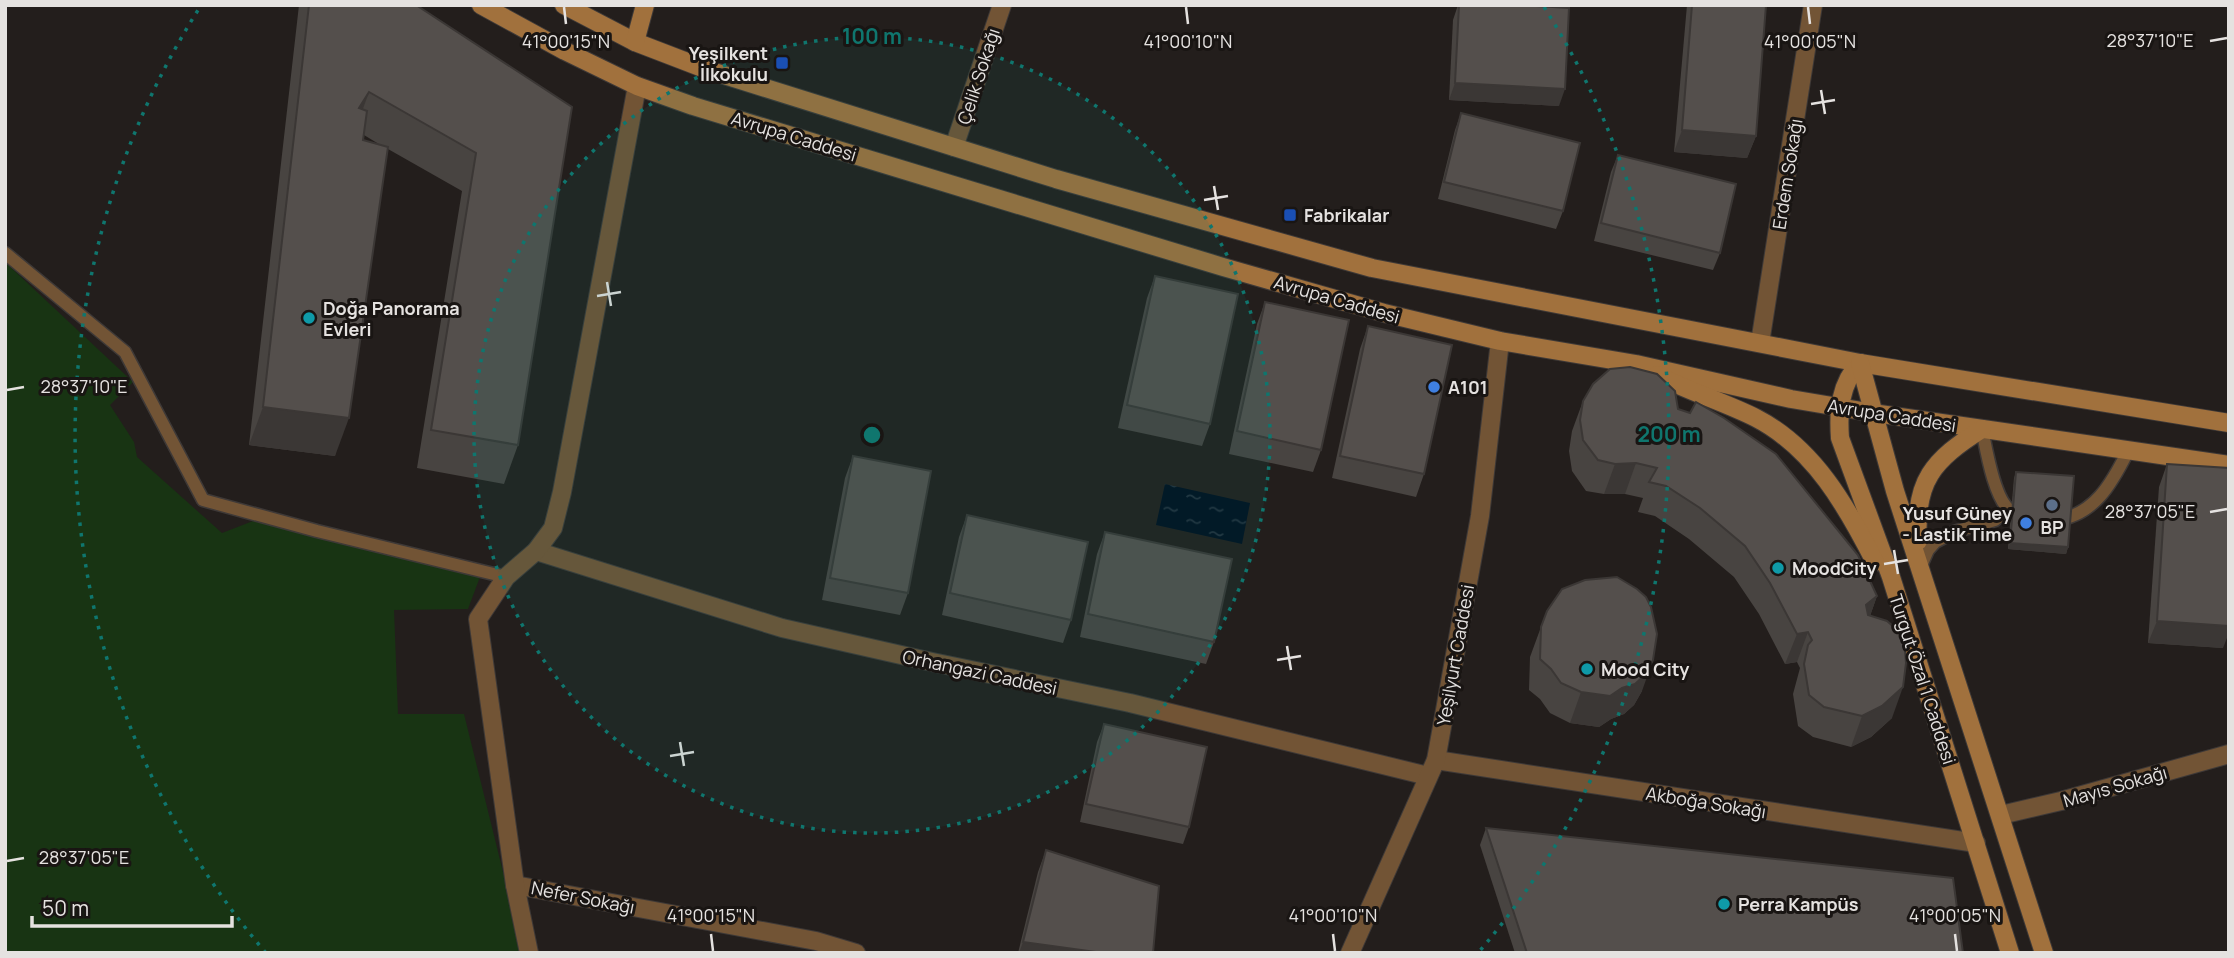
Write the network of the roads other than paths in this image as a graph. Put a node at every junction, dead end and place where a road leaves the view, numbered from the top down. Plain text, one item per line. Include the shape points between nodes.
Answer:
1 (481, 5) edge
2 (564, 5) edge
3 (645, 5) edge
4 (1002, 5) edge
5 (1813, 5) edge
6 (635, 42) junction
7 (637, 86) junction
8 (954, 147) junction
9 (5, 253) edge
10 (1500, 341) junction
11 (1760, 344) junction
12 (1860, 363) junction
13 (1636, 364) junction
14 (1840, 407) junction
15 (1874, 413) junction
16 (2229, 423) edge
17 (1982, 429) junction
18 (2128, 451) junction
19 (2229, 465) edge
20 (2008, 509) junction
21 (537, 551) junction
22 (1920, 568) junction
23 (1891, 576) junction
24 (506, 577) junction
25 (2229, 754) edge
26 (1432, 768) junction
27 (2001, 815) junction
28 (1976, 843) junction
29 (515, 885) junction
30 (529, 953) edge
31 (856, 953) edge
32 (1350, 953) edge
33 (2010, 953) edge
34 (2044, 953) edge

1 - 7 main road, Avrupa Caddesi
2 - 6 main road, Avrupa Caddesi
3 - 6 main road
4 - 8 street, Çelik Sokağı
5 - 11 street, Erdem Sokağı
6 - 8 main road, Avrupa Caddesi via 708,70
7 - 10 main road, Avrupa Caddesi via 1223,267
7 - 21 street via 562,492 553,527
8 - 11 main road, Avrupa Caddesi via 1372,268
9 - 24 lane via 125,352 203,500
10 - 13 main road, Avrupa Caddesi
10 - 26 street, Yeşilyurt Caddesi via 1480,516
11 - 12 main road, Avrupa Caddesi
12 - 14 main road via 1852,371
12 - 15 main road, Turgut Özal 1 Caddesi
12 - 16 main road, Avrupa Caddesi
13 - 14 main road, Avrupa Caddesi
13 - 23 main road via 1760,420 1789,441 1821,472 1849,511 1875,562
14 - 15 main road, Avrupa Caddesi
14 - 23 main road, Turgut Özal 1 Caddesi via 1840,438
15 - 17 main road, Avrupa Caddesi
15 - 22 main road, Turgut Özal 1 Caddesi
17 - 18 main road, Avrupa Caddesi
17 - 20 lane via 1992,473
17 - 22 main road via 1951,448 1931,470 1916,515
18 - 19 main road, Avrupa Caddesi
18 - 20 lane via 2105,492 2068,519 2050,521
20 - 22 lane via 1995,520 1935,542
21 - 24 street
21 - 26 street, Orhangazi Caddesi via 782,628
22 - 27 main road, Turgut Özal 1 Caddesi
23 - 28 main road, Turgut Özal 1 Caddesi
24 - 29 street via 478,619
25 - 27 street, Mayıs Sokağı
26 - 28 street, Akboğa Sokağı
26 - 32 street, Yeşilyurt Caddesi
27 - 34 main road, Turgut Özal 1 Caddesi
28 - 33 main road, Turgut Özal 1 Caddesi
29 - 30 street
29 - 31 street, Nefer Sokağı

